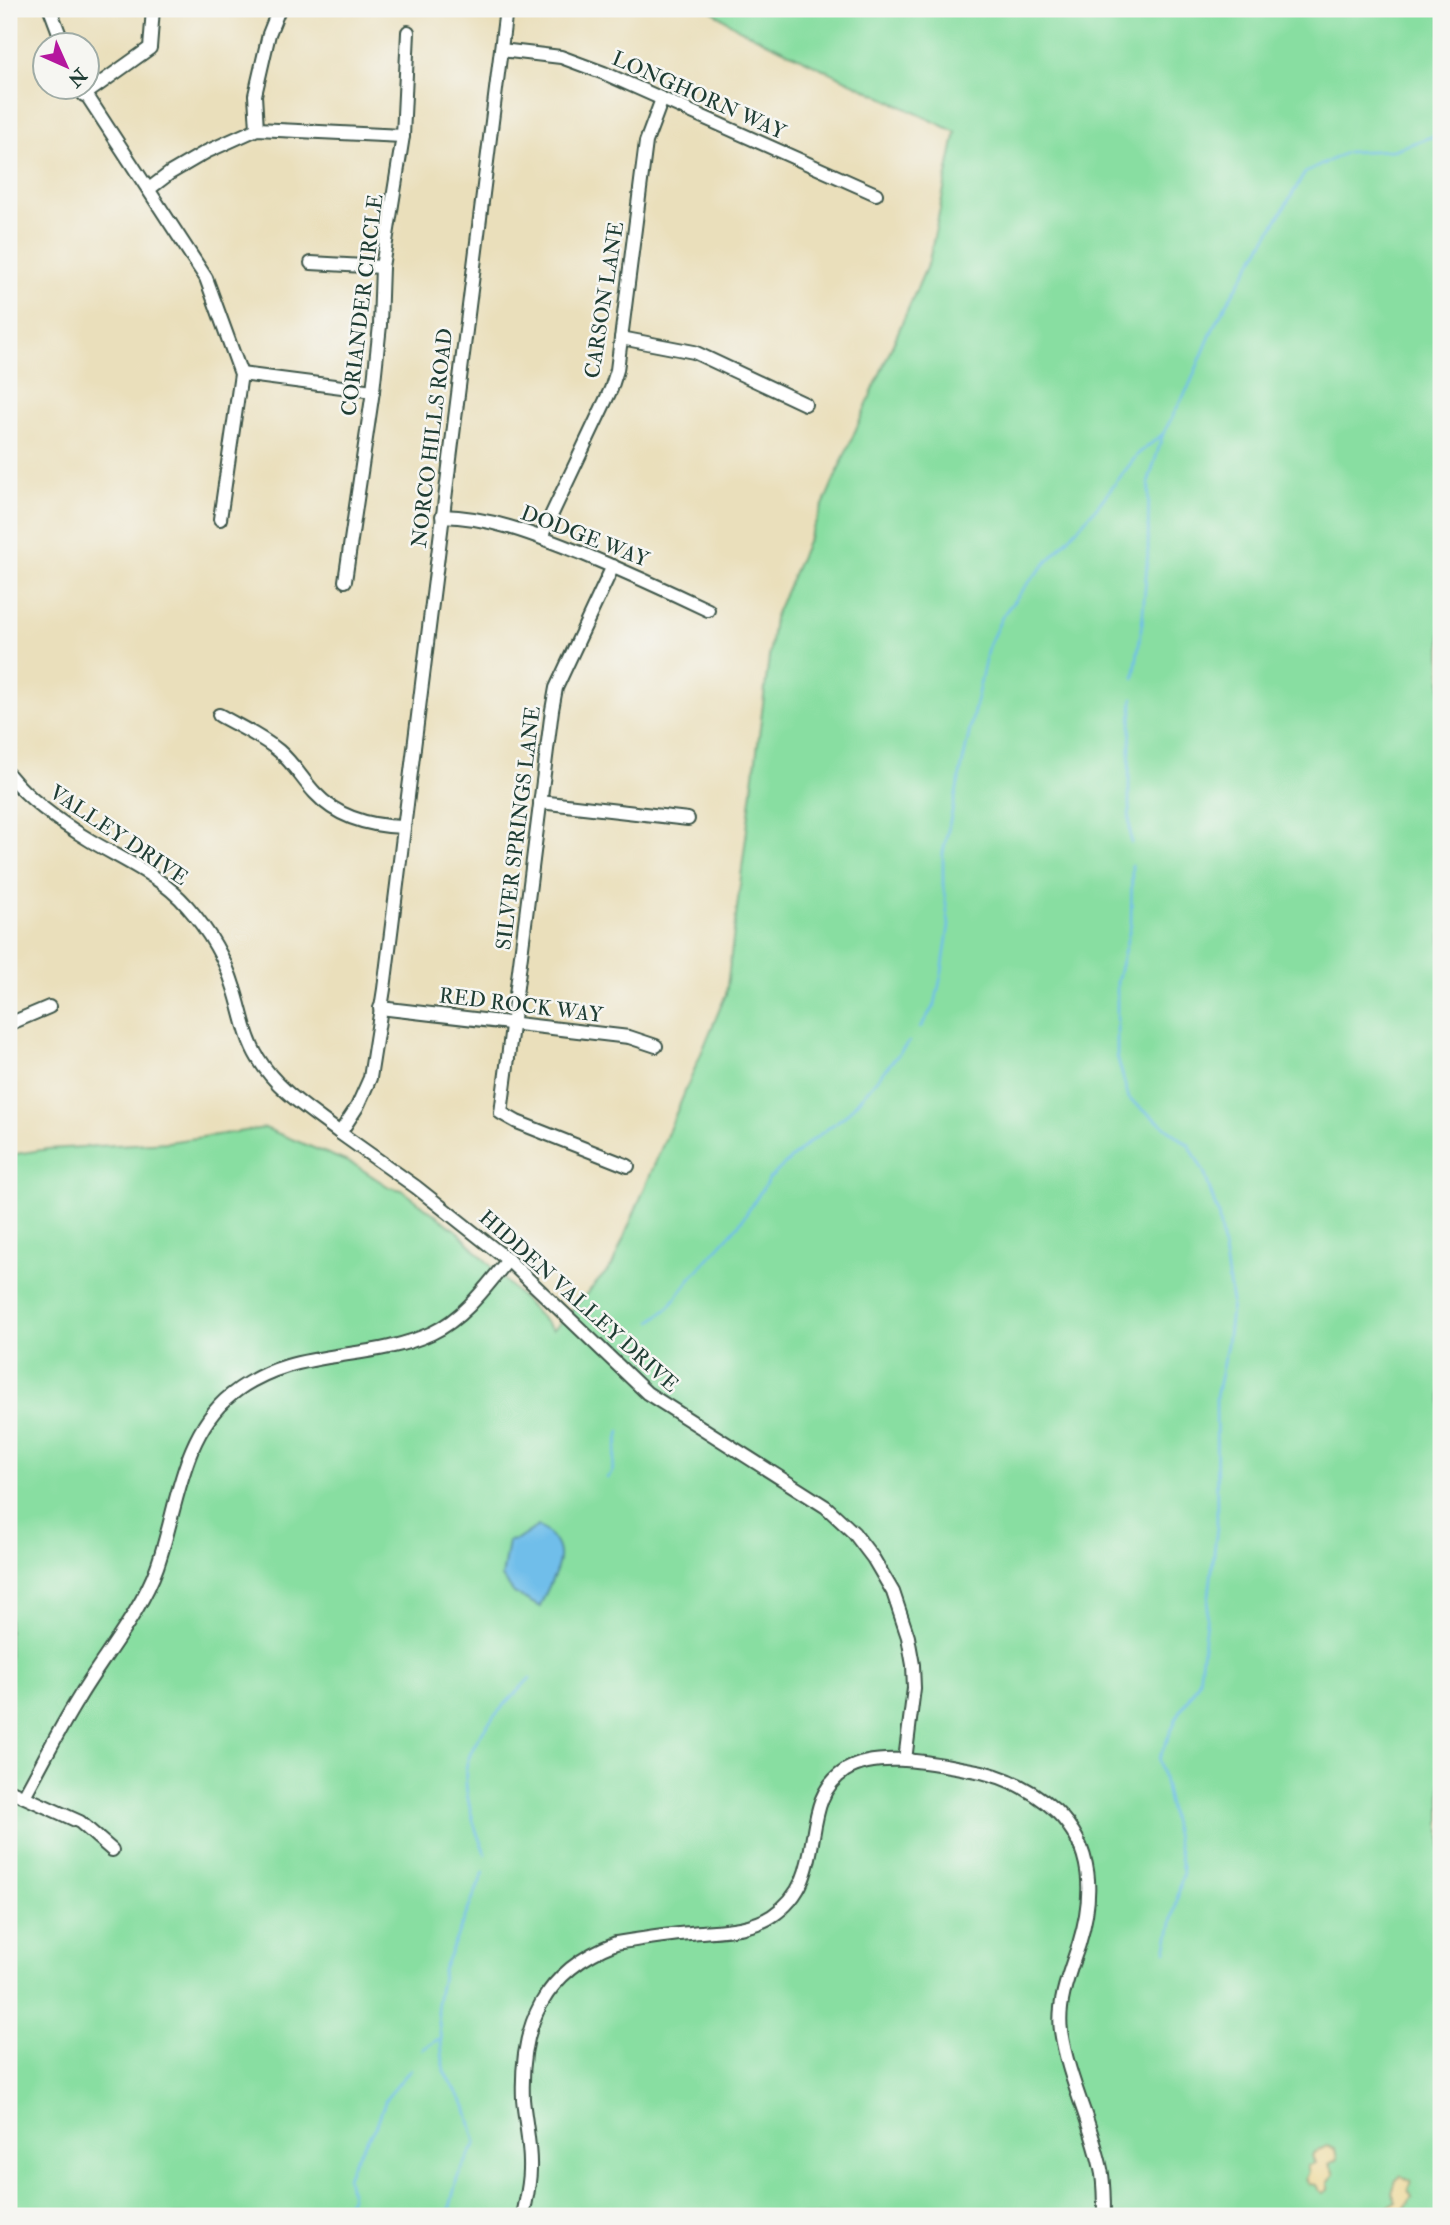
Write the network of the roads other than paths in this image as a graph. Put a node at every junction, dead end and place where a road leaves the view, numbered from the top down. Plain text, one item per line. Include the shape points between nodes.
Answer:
1 (50, 9) edge
2 (153, 9) edge
3 (279, 9) edge
4 (506, 9) edge
5 (59, 32) edge
6 (408, 32) dead end
7 (501, 50) junction
8 (102, 79) edge
9 (662, 99) junction
10 (90, 102) edge
11 (257, 129) junction
12 (403, 136) junction
13 (149, 189) junction
14 (876, 194) dead end
15 (311, 263) dead end
16 (382, 267) junction
17 (621, 338) junction
18 (242, 374) junction
19 (373, 391) junction
20 (805, 404) dead end
21 (442, 516) junction
22 (220, 519) dead end
23 (541, 537) junction
24 (613, 566) junction
25 (345, 581) dead end
26 (708, 610) dead end
27 (219, 715) dead end
28 (9, 775) edge
29 (540, 802) junction
30 (688, 819) dead end
31 (403, 827) junction
32 (49, 1007) dead end
33 (380, 1008) junction
34 (513, 1023) junction
35 (9, 1024) edge
36 (656, 1046) dead end
37 (340, 1133) junction
38 (628, 1166) dead end
39 (508, 1260) junction
40 (905, 1760) junction
41 (9, 1790) edge
42 (24, 1797) junction
43 (113, 1850) dead end
44 (523, 2216) edge
45 (1104, 2216) edge

1 - 5 street
2 - 8 street via 149,48
3 - 11 street via 255,95
4 - 7 street, NORCO HILLS ROAD
6 - 12 street, CORIANDER CIRCLE
7 - 9 street, LONGHORN WAY via 561,57
7 - 21 street, NORCO HILLS ROAD
9 - 14 street, LONGHORN WAY
9 - 17 street, CARSON LANE via 646,142
10 - 13 street
11 - 12 street
11 - 13 street via 206,152
12 - 16 street, CORIANDER CIRCLE
13 - 18 street via 206,278
15 - 16 street
16 - 19 street, CORIANDER CIRCLE
17 - 20 street via 694,352
17 - 23 street, CARSON LANE via 611,389
18 - 19 street
18 - 22 street
19 - 25 street, CORIANDER CIRCLE
21 - 23 street, DODGE WAY via 492,522
21 - 31 street, NORCO HILLS ROAD
23 - 24 street, DODGE WAY
24 - 26 street, DODGE WAY
24 - 29 street, SILVER SPRINGS LANE via 556,688
27 - 31 street via 264,739 336,811 360,821
28 - 37 street, VALLEY DRIVE via 56,819 169,887 186,904 217,947 258,1058 291,1096
29 - 30 street
29 - 34 street, SILVER SPRINGS LANE
31 - 33 street, NORCO HILLS ROAD
32 - 35 street
33 - 34 street, RED ROCK WAY
33 - 37 street via 370,1079
34 - 36 street, RED ROCK WAY via 629,1037
34 - 38 street, SILVER SPRINGS LANE via 501,1112
37 - 39 street, HIDDEN VALLEY DRIVE
39 - 40 street, HIDDEN VALLEY DRIVE via 647,1393 826,1507 854,1533 893,1592 908,1637 914,1689
39 - 42 street via 460,1315 434,1332 406,1343 287,1364 257,1377 211,1415 185,1472 156,1570
40 - 44 street via 874,1761 845,1771 827,1791 816,1816 805,1879 794,1897 771,1916 741,1928 616,1943 572,1967 555,1983 541,2001 524,2055 530,2169
40 - 45 street via 986,1772 1020,1786 1060,1815 1080,1842 1090,1886 1060,2016 1065,2050 1102,2174
41 - 42 street
42 - 43 street via 80,1822

